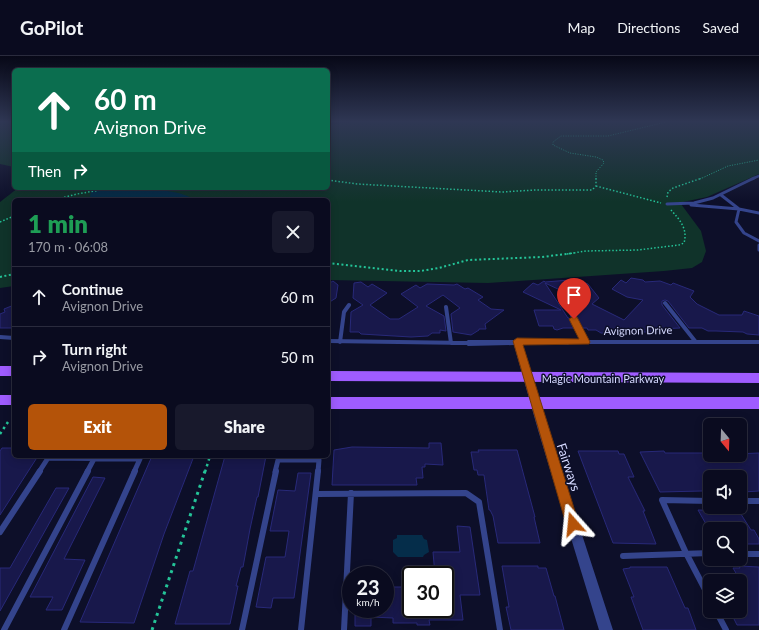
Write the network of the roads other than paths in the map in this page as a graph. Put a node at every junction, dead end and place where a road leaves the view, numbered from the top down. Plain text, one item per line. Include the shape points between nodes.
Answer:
1 (759, 176) edge
2 (721, 196) junction
3 (667, 204) road end
4 (684, 204) junction
5 (739, 209) junction
6 (759, 213) edge
7 (759, 241) edge
8 (759, 245) edge
9 (759, 250) edge
10 (573, 302) dead end
11 (665, 302) dead end
12 (350, 305) dead end
13 (446, 307) dead end
14 (0, 337) edge
15 (12, 337) edge
16 (517, 341) junction
17 (695, 341) junction
18 (330, 342) edge
19 (340, 342) junction
20 (451, 342) junction
21 (568, 342) joint
22 (586, 342) junction
23 (759, 342) edge
24 (468, 343) joint
25 (0, 371) edge
26 (12, 371) edge
27 (330, 376) edge
28 (528, 378) junction
29 (759, 378) edge
30 (0, 400) edge
31 (12, 400) edge
32 (330, 403) edge
33 (536, 403) junction
34 (759, 403) edge
35 (94, 459) junction
36 (351, 493) junction
37 (317, 494) junction
38 (703, 500) edge
39 (747, 501) edge
40 (759, 501) edge
41 (0, 532) edge
42 (686, 553) junction
43 (703, 553) edge
44 (747, 554) edge
45 (759, 554) edge
46 (623, 556) dead end
47 (703, 586) edge
48 (720, 618) edge
49 (4, 630) edge
50 (64, 630) edge
51 (242, 630) edge
52 (301, 630) edge
53 (344, 630) edge
54 (500, 630) edge
55 (606, 630) edge
56 (726, 630) edge

1 - 2 lane
2 - 4 lane
2 - 5 lane
3 - 4 lane
4 - 5 lane
5 - 6 lane
5 - 7 lane via 736,222 744,233
8 - 9 lane
10 - 22 lane via 568,307
11 - 17 lane
12 - 19 lane via 344,312
13 - 20 lane
14 - 15 lane
16 - 21 street, Avignon Drive
16 - 24 street, Avignon Drive
16 - 28 street
17 - 22 lane, Avignon Drive
17 - 23 lane, Avignon Drive
18 - 19 lane, Avignon Drive
19 - 20 lane, Avignon Drive
20 - 24 lane, Avignon Drive
21 - 22 lane, Avignon Drive
25 - 26 main road
27 - 28 main road, Magic Mountain Parkway
28 - 29 main road, Magic Mountain Parkway
28 - 33 street
30 - 31 main road
32 - 33 main road
33 - 34 main road
33 - 55 street, Fairways
35 - 41 lane via 48,458
35 - 49 lane
35 - 50 lane via 140,460
36 - 37 lane
36 - 53 lane
36 - 54 lane via 466,492 479,502
37 - 51 lane via 319,460 278,460
37 - 52 lane
38 - 42 lane via 662,500
39 - 40 lane
42 - 43 lane
42 - 46 lane
42 - 47 lane
44 - 45 lane
48 - 56 lane

